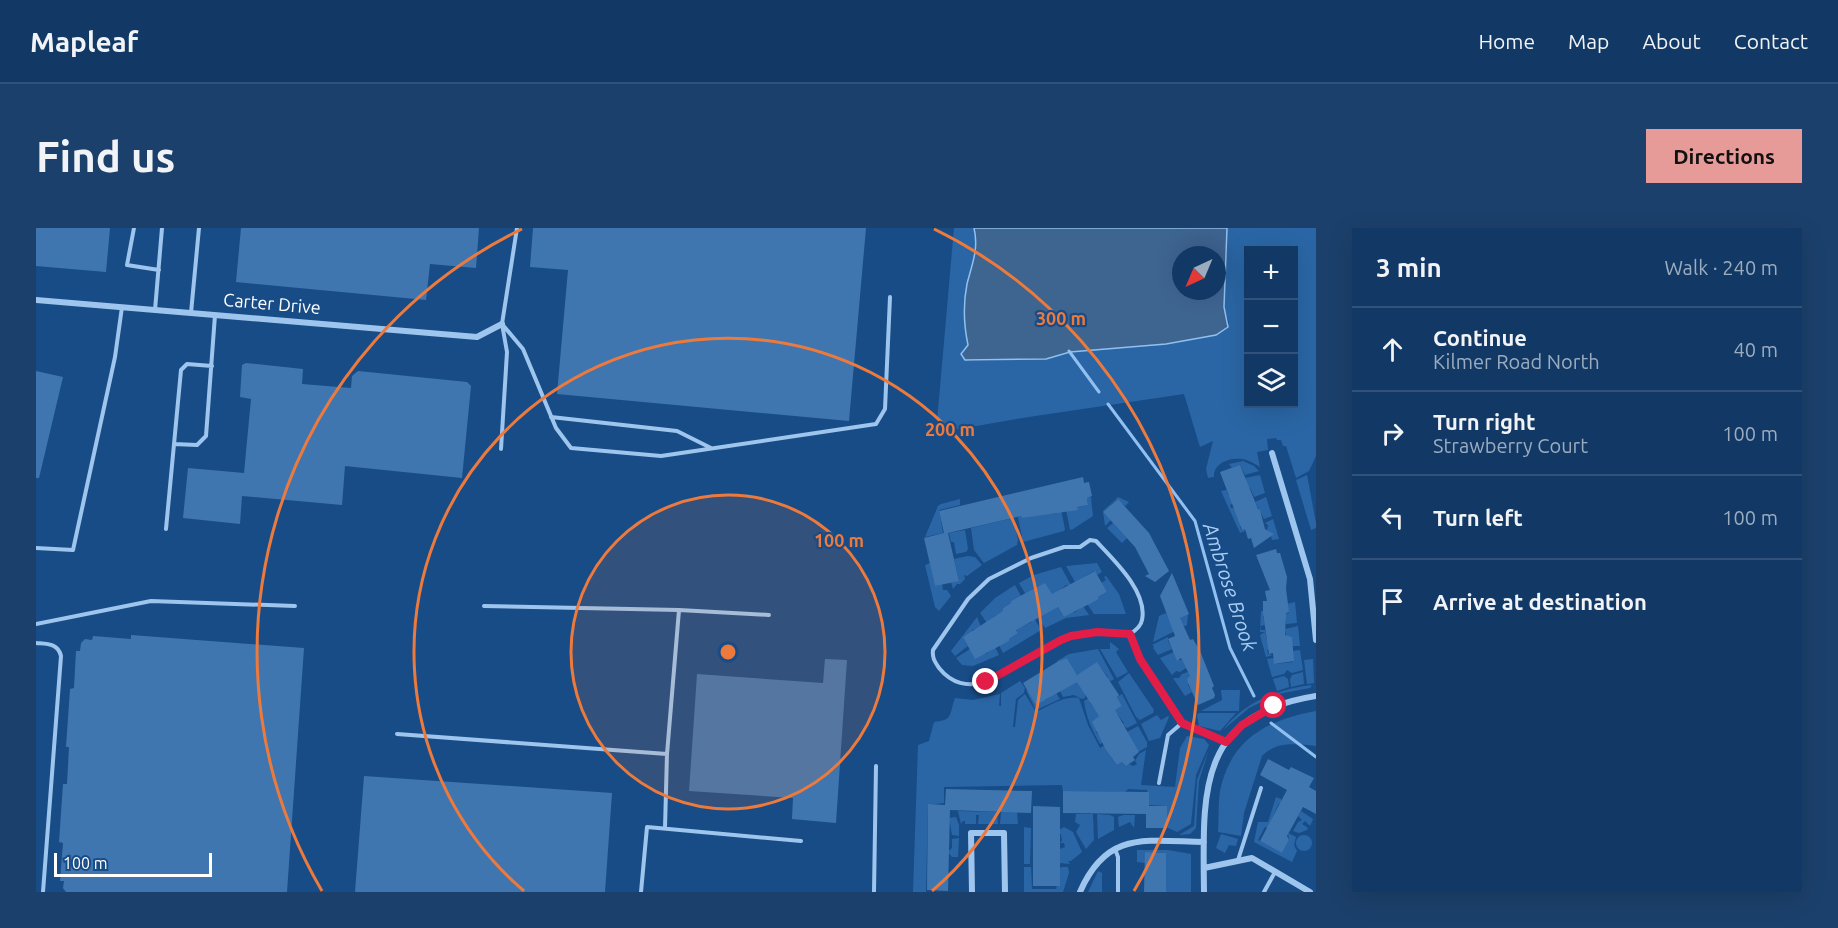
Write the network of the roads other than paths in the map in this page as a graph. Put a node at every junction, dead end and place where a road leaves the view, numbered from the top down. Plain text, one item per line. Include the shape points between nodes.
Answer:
1 (134, 228) edge
2 (162, 228) edge
3 (199, 228) edge
4 (517, 228) edge
5 (159, 270) junction
6 (890, 297) dead end
7 (36, 300) edge
8 (122, 307) junction
9 (155, 310) junction
10 (191, 313) junction
11 (215, 315) junction
12 (502, 324) junction
13 (212, 366) junction
14 (551, 417) junction
15 (174, 444) junction
16 (711, 448) junction
17 (501, 449) dead end
18 (1272, 453) dead end
19 (166, 530) dead end
20 (36, 548) edge
21 (295, 606) dead end
22 (484, 606) dead end
23 (679, 610) junction
24 (769, 615) dead end
25 (36, 624) edge
26 (1130, 634) junction
27 (1316, 640) edge
28 (36, 643) edge
29 (1316, 696) edge
30 (1182, 723) junction
31 (397, 734) dead end
32 (1226, 742) junction
33 (667, 754) junction
34 (876, 766) dead end
35 (1159, 783) dead end
36 (1261, 788) dead end
37 (665, 828) junction
38 (801, 841) dead end
39 (1204, 842) junction
40 (1115, 849) junction
41 (1238, 861) junction
42 (1204, 868) junction
43 (1275, 872) junction
44 (1295, 889) edge
45 (43, 892) edge
46 (641, 892) edge
47 (874, 892) edge
48 (972, 892) edge
49 (1005, 892) edge
50 (1080, 892) edge
51 (1118, 892) edge
52 (1204, 892) edge
53 (1264, 892) edge
54 (1310, 892) edge

1 - 5 lane via 128,265
2 - 5 lane
3 - 10 lane
4 - 12 lane
5 - 9 lane
6 - 16 lane via 885,409 876,424
7 - 8 street, Carter Drive
8 - 9 street, Carter Drive
8 - 20 lane via 115,357 73,550
9 - 10 street, Carter Drive
10 - 11 street, Carter Drive
11 - 12 street, Carter Drive via 477,337
11 - 13 lane
12 - 14 lane via 523,349
12 - 17 lane via 507,352
13 - 15 lane via 206,435 197,445
13 - 15 lane via 182,367
14 - 16 lane via 677,431
14 - 16 lane via 571,448 661,456
15 - 19 lane
18 - 27 street via 1310,579
21 - 25 lane via 151,601
22 - 23 lane
23 - 24 lane
23 - 33 lane
26 - 26 lane via 1104,631 1071,636 978,684 952,680 932,656 934,646 968,598 989,579 1031,558 1080,547 1090,540 1096,541 1118,564 1137,594 1142,621
26 - 30 street via 1140,659
28 - 45 lane via 54,645 61,656
29 - 32 street via 1274,706 1242,725
30 - 32 street
30 - 35 lane via 1168,735
31 - 33 lane
32 - 39 street via 1208,782
33 - 37 lane
34 - 47 lane
36 - 41 lane
37 - 38 lane
37 - 46 lane via 647,827
39 - 40 street via 1131,842
39 - 42 street
40 - 50 street via 1090,870
40 - 51 lane
41 - 42 street
41 - 43 street via 1252,858
42 - 52 street
43 - 44 street
43 - 53 lane
44 - 54 street
48 - 49 street via 971,833 1004,833

